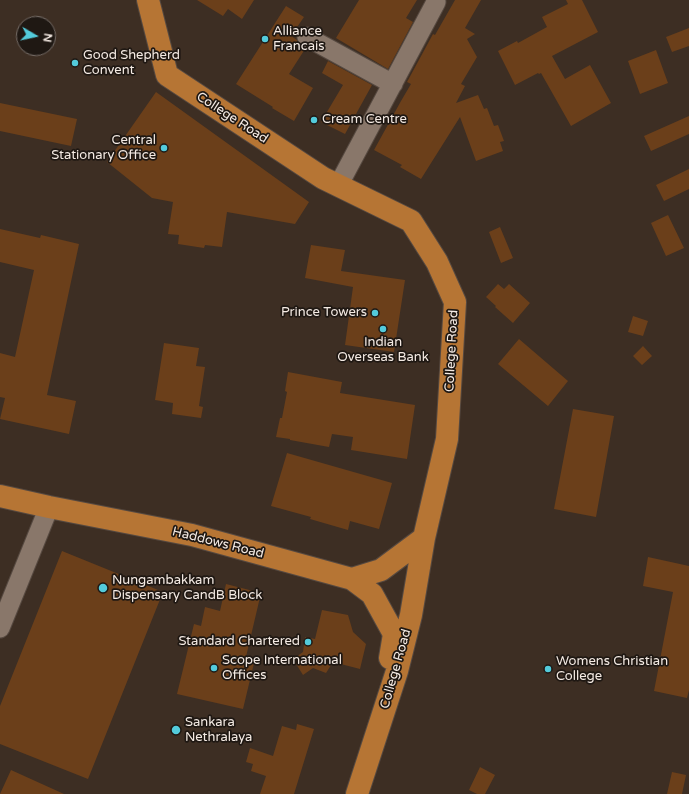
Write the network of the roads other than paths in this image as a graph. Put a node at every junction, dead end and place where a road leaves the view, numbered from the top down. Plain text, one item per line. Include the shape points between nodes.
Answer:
1 (148, 0) edge
2 (436, 2) dead end
3 (307, 37) dead end
4 (393, 84) junction
5 (338, 186) junction
6 (0, 496) edge
7 (50, 508) junction
8 (424, 538) junction
9 (352, 578) junction
10 (0, 628) edge
11 (346, 794) edge
12 (357, 794) edge

1 - 5 main road, College Road via 167,75
2 - 4 street
3 - 4 street
4 - 5 street
5 - 8 main road, College Road via 410,221 437,262 455,302 447,439
6 - 7 main road, Haddows Road
7 - 9 main road, Haddows Road via 192,536
7 - 10 street
8 - 9 main road via 381,570
8 - 12 main road, College Road via 411,615 398,671
9 - 11 main road, College Road via 372,594 394,634 388,668

